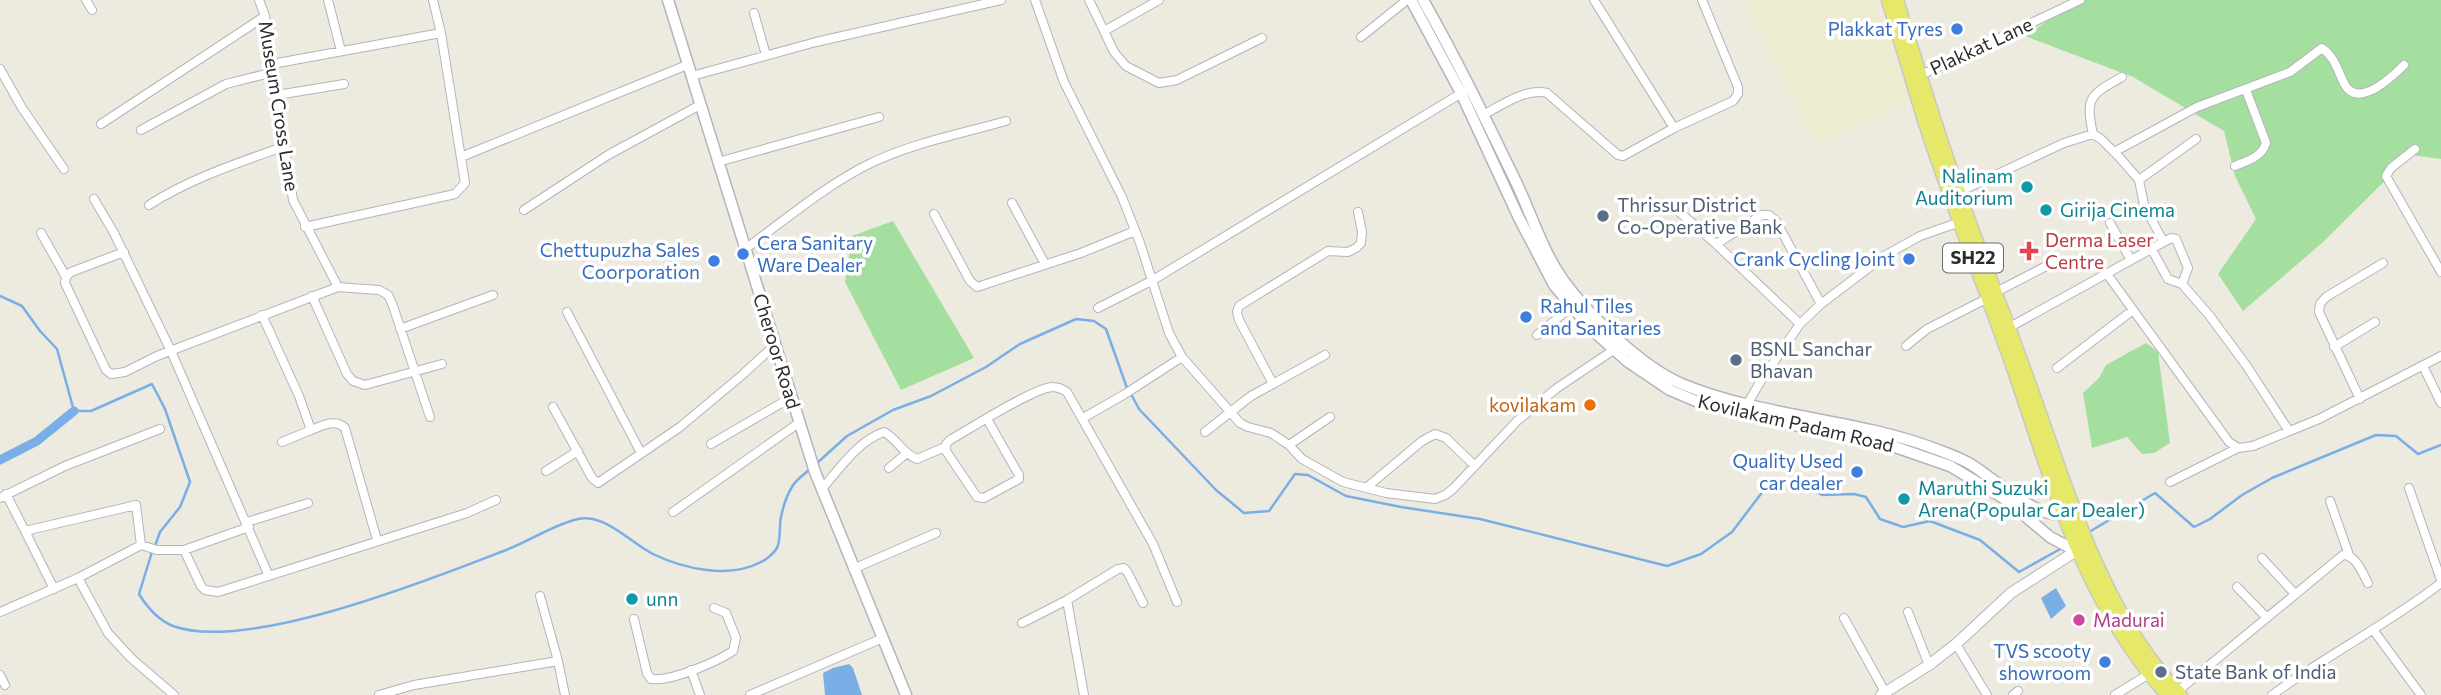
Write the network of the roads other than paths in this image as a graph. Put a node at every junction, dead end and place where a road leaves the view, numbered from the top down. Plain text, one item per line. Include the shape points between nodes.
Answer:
1 (86, 0) edge
2 (259, 0) edge
3 (328, 0) edge
4 (433, 0) edge
5 (668, 0) edge
6 (1001, 0) edge
7 (1035, 0) edge
8 (1088, 0) edge
9 (1159, 0) edge
10 (1409, 0) edge
11 (1423, 0) edge
12 (1594, 0) edge
13 (1702, 0) edge
14 (1888, 0) edge
15 (1897, 0) edge
16 (2080, 0) edge
17 (92, 10) dead end
18 (754, 13) dead end
19 (265, 16) junction
20 (1104, 31) junction
21 (441, 33) junction
22 (1360, 37) dead end
23 (1262, 38) dead end
24 (341, 51) junction
25 (766, 55) junction
26 (2404, 65) dead end
27 (273, 68) junction
28 (0, 69) edge
29 (690, 71) junction
30 (1921, 75) junction
31 (2122, 77) dead end
32 (4, 83) edge
33 (344, 84) dead end
34 (1466, 90) junction
35 (2246, 90) junction
36 (277, 94) junction
37 (699, 105) junction
38 (1483, 115) junction
39 (879, 117) dead end
40 (1006, 121) dead end
41 (101, 124) dead end
42 (1674, 128) junction
43 (141, 130) dead end
44 (2093, 134) junction
45 (2196, 139) dead end
46 (285, 146) junction
47 (2415, 149) dead end
48 (2114, 152) junction
49 (461, 157) junction
50 (718, 162) junction
51 (2235, 166) dead end
52 (64, 169) dead end
53 (2139, 180) junction
54 (1959, 192) junction
55 (94, 199) dead end
56 (1012, 203) dead end
57 (149, 205) dead end
58 (524, 210) dead end
59 (1677, 211) dead end
60 (1358, 212) dead end
61 (934, 214) dead end
62 (1964, 220) junction
63 (2110, 223) dead end
64 (305, 227) junction
65 (1135, 231) junction
66 (41, 233) dead end
67 (2163, 241) junction
68 (1716, 244) junction
69 (2151, 248) junction
70 (746, 249) junction
71 (124, 252) junction
72 (2058, 260) dead end
73 (2131, 260) junction
74 (2383, 263) dead end
75 (1045, 264) junction
76 (2441, 272) edge
77 (2107, 274) junction
78 (66, 276) junction
79 (1153, 280) junction
80 (2182, 284) junction
81 (338, 287) junction
82 (493, 295) dead end
83 (1992, 295) junction
84 (312, 296) junction
85 (1821, 304) junction
86 (1571, 307) junction
87 (1098, 308) dead end
88 (2133, 310) junction
89 (567, 312) dead end
90 (262, 315) junction
91 (2375, 322) dead end
92 (1800, 324) junction
93 (2010, 327) junction
94 (400, 329) junction
95 (1537, 335) dead end
96 (775, 345) junction
97 (1619, 346) junction
98 (1906, 346) dead end
99 (2334, 347) junction
100 (171, 351) junction
101 (1325, 355) dead end
102 (2441, 356) edge
103 (1182, 357) junction
104 (442, 365) dead end
105 (2423, 366) junction
106 (2057, 368) dead end
107 (414, 373) junction
108 (1273, 384) junction
109 (792, 397) junction
110 (2360, 399) junction
111 (2441, 403) edge
112 (553, 407) dead end
113 (1745, 409) junction
114 (1230, 411) junction
115 (429, 417) dead end
116 (1330, 417) dead end
117 (1083, 418) junction
118 (987, 419) junction
119 (801, 426) junction
120 (160, 429) dead end
121 (311, 430) junction
122 (2289, 431) junction
123 (1205, 432) dead end
124 (282, 442) dead end
125 (711, 444) dead end
126 (1289, 445) junction
127 (945, 447) junction
128 (2238, 448) junction
129 (578, 451) junction
130 (641, 453) junction
131 (906, 453) junction
132 (1475, 466) junction
133 (889, 468) dead end
134 (546, 471) dead end
135 (2170, 482) dead end
136 (820, 484) junction
137 (1366, 488) junction
138 (2409, 488) dead end
139 (3, 496) edge
140 (496, 500) dead end
141 (2330, 501) dead end
142 (308, 503) dead end
143 (2076, 511) junction
144 (673, 512) dead end
145 (2062, 515) junction
146 (248, 524) junction
147 (25, 531) junction
148 (936, 533) dead end
149 (377, 540) junction
150 (2087, 540) junction
151 (2071, 545) junction
152 (143, 546) junction
153 (184, 550) junction
154 (2349, 555) junction
155 (2262, 558) dead end
156 (853, 569) junction
157 (268, 574) junction
158 (78, 578) junction
159 (2441, 582) edge
160 (2368, 583) dead end
161 (2237, 587) dead end
162 (54, 589) junction
163 (2295, 594) junction
164 (540, 596) dead end
165 (1067, 600) junction
166 (1177, 602) dead end
167 (1143, 603) dead end
168 (714, 608) dead end
169 (0, 612) edge
170 (1908, 612) dead end
171 (1844, 618) dead end
172 (2267, 618) junction
173 (634, 619) dead end
174 (1022, 623) dead end
175 (2374, 631) junction
176 (883, 638) junction
177 (1956, 644) junction
178 (558, 661) junction
179 (1929, 664) junction
180 (691, 670) junction
181 (2149, 674) junction
182 (0, 675) edge
183 (5, 685) dead end
184 (1883, 694) edge
185 (2175, 694) edge
186 (174, 695) edge
187 (379, 695) edge
188 (565, 695) edge
189 (699, 695) edge
190 (750, 695) edge
191 (906, 695) edge
192 (1084, 695) edge
193 (1987, 695) edge
194 (2115, 695) edge
195 (2272, 695) edge
196 (2421, 695) edge

1 - 17 street
2 - 19 street, Museum Cross Lane
3 - 24 street
4 - 21 street
5 - 29 main road, Cheroor Road
6 - 25 street
7 - 65 street via 1064,82
8 - 20 street
9 - 20 street
10 - 22 street
10 - 34 main road, Kovilakam Padam Road
11 - 34 main road, Kovilakam Padam Road
12 - 42 street
13 - 42 street via 1738,94 1733,101
14 - 62 main road, SH22 via 1923,118
15 - 30 main road, SH22
16 - 30 street, Plakkat Lane
18 - 25 street
19 - 27 street, Museum Cross Lane
19 - 41 street
20 - 23 street via 1126,66 1159,83 1177,80
21 - 24 street
21 - 49 street
24 - 27 street
25 - 29 street
26 - 35 street via 2378,87 2352,92 2322,48 2290,72
27 - 36 street, Museum Cross Lane
27 - 43 street via 226,84
28 - 32 street
29 - 37 main road, Cheroor Road
29 - 49 street
30 - 54 main road, SH22
31 - 44 street via 2096,92 2088,110
32 - 52 street
33 - 36 street
34 - 38 main road, Kovilakam Padam Road
34 - 79 street
34 - 86 main road, Kovilakam Padam Road via 1540,261
35 - 48 street via 2197,107
35 - 51 street via 2266,143 2258,156
36 - 46 street, Museum Cross Lane
37 - 50 main road, Cheroor Road
37 - 58 street via 608,155
38 - 42 street via 1527,93 1547,93 1623,156
38 - 97 main road, Kovilakam Padam Road via 1561,278
39 - 50 street
40 - 70 street via 913,146 871,163
44 - 48 street
44 - 54 street
45 - 53 street
46 - 57 street via 208,173
46 - 64 street, Museum Cross Lane via 293,200
47 - 76 street via 2386,176
48 - 53 street
49 - 64 street via 465,183 455,194
50 - 70 main road, Cheroor Road
53 - 67 street via 2144,205
54 - 62 main road, SH22
55 - 71 street
56 - 75 street
59 - 68 street
60 - 108 street via 1362,232 1356,248 1328,251 1239,306 1239,320
61 - 75 street via 977,287
62 - 83 main road, SH22
62 - 85 street via 1884,256
63 - 73 street
64 - 81 street, Museum Cross Lane
65 - 75 street
65 - 79 street
66 - 78 street
67 - 69 street
67 - 80 street via 2176,239 2188,268
68 - 85 street via 1769,215
68 - 92 street
69 - 73 street
69 - 80 street via 2168,279
70 - 96 main road, Cheroor Road
71 - 78 street
71 - 100 street
72 - 83 street
73 - 77 street
74 - 99 street via 2320,304
77 - 88 street
77 - 93 street
78 - 100 street via 65,283 111,374
79 - 87 street
79 - 103 street via 1169,333
80 - 122 street via 2246,365
81 - 84 street
81 - 94 street via 379,290 388,295
82 - 94 street
83 - 93 main road, SH22
83 - 98 street via 1927,328
83 - 145 main road, SH22
84 - 90 street
84 - 107 street via 353,381 365,385
85 - 92 street
86 - 95 street
86 - 97 main road, Kovilakam Padam Road
88 - 106 street
88 - 128 street via 2229,442
89 - 130 street
90 - 100 street
90 - 121 street
91 - 99 street
92 - 113 street
93 - 143 main road, SH22
94 - 107 street
96 - 109 main road, Cheroor Road
96 - 130 street via 680,427
97 - 113 main road, Kovilakam Padam Road via 1660,373
97 - 132 street via 1517,421
99 - 110 street
100 - 146 street
101 - 108 street
102 - 105 street
103 - 114 street
103 - 117 street
104 - 107 street
105 - 110 street
105 - 111 street
107 - 115 street
108 - 114 street
109 - 119 main road, Cheroor Road
109 - 125 street
110 - 122 street
112 - 129 street
113 - 145 main road, Kovilakam Padam Road via 1854,426 1935,449 1969,463 2039,509
113 - 151 main road, Kovilakam Padam Road via 1777,422 1878,441 1951,466 2005,499 2050,537
114 - 123 street
114 - 126 street via 1248,427 1271,433
116 - 126 street
117 - 118 street via 1067,392 1050,387
117 - 166 street via 1153,544
118 - 127 street
118 - 127 street via 1019,479 984,498 977,497
119 - 136 main road, Cheroor Road
119 - 144 street
120 - 139 street
121 - 124 street
121 - 149 street via 335,422 345,428
122 - 128 street
126 - 137 street via 1302,460 1343,482
127 - 131 street via 917,459
128 - 135 street
129 - 130 street via 598,483
129 - 134 street
131 - 133 street
131 - 136 street via 891,436 884,432 875,435
132 - 137 street via 1453,489 1435,499
132 - 137 street via 1447,438 1434,434
136 - 156 main road, Cheroor Road
138 - 159 street
139 - 147 street
140 - 149 street
141 - 154 street
142 - 146 street
143 - 145 main road
143 - 150 main road, SH22
145 - 151 main road, SH22
146 - 153 street
146 - 157 street
147 - 152 street via 136,505
147 - 162 street
148 - 156 street
149 - 157 street
150 - 151 main road
150 - 185 main road, SH22 via 2119,608
151 - 177 street
151 - 181 main road, SH22
152 - 153 street via 157,551
152 - 158 street
153 - 157 street via 205,590 218,592
154 - 160 street
154 - 163 street via 2334,561
155 - 163 street
156 - 176 main road, Cheroor Road
158 - 162 street
158 - 186 street via 108,633
159 - 175 street
161 - 172 street
162 - 169 street
163 - 172 street
164 - 178 street
165 - 167 street via 1124,568
165 - 174 street
165 - 192 street
168 - 180 street via 726,613 736,645 726,655
170 - 179 street
171 - 184 street
172 - 185 street
173 - 180 street via 651,679
175 - 195 street
175 - 196 street
176 - 190 street
176 - 191 main road, Cheroor Road
177 - 179 street
177 - 193 street
178 - 187 street
178 - 188 street
179 - 184 street
180 - 189 street
181 - 185 main road, SH22
181 - 194 street
182 - 183 street

